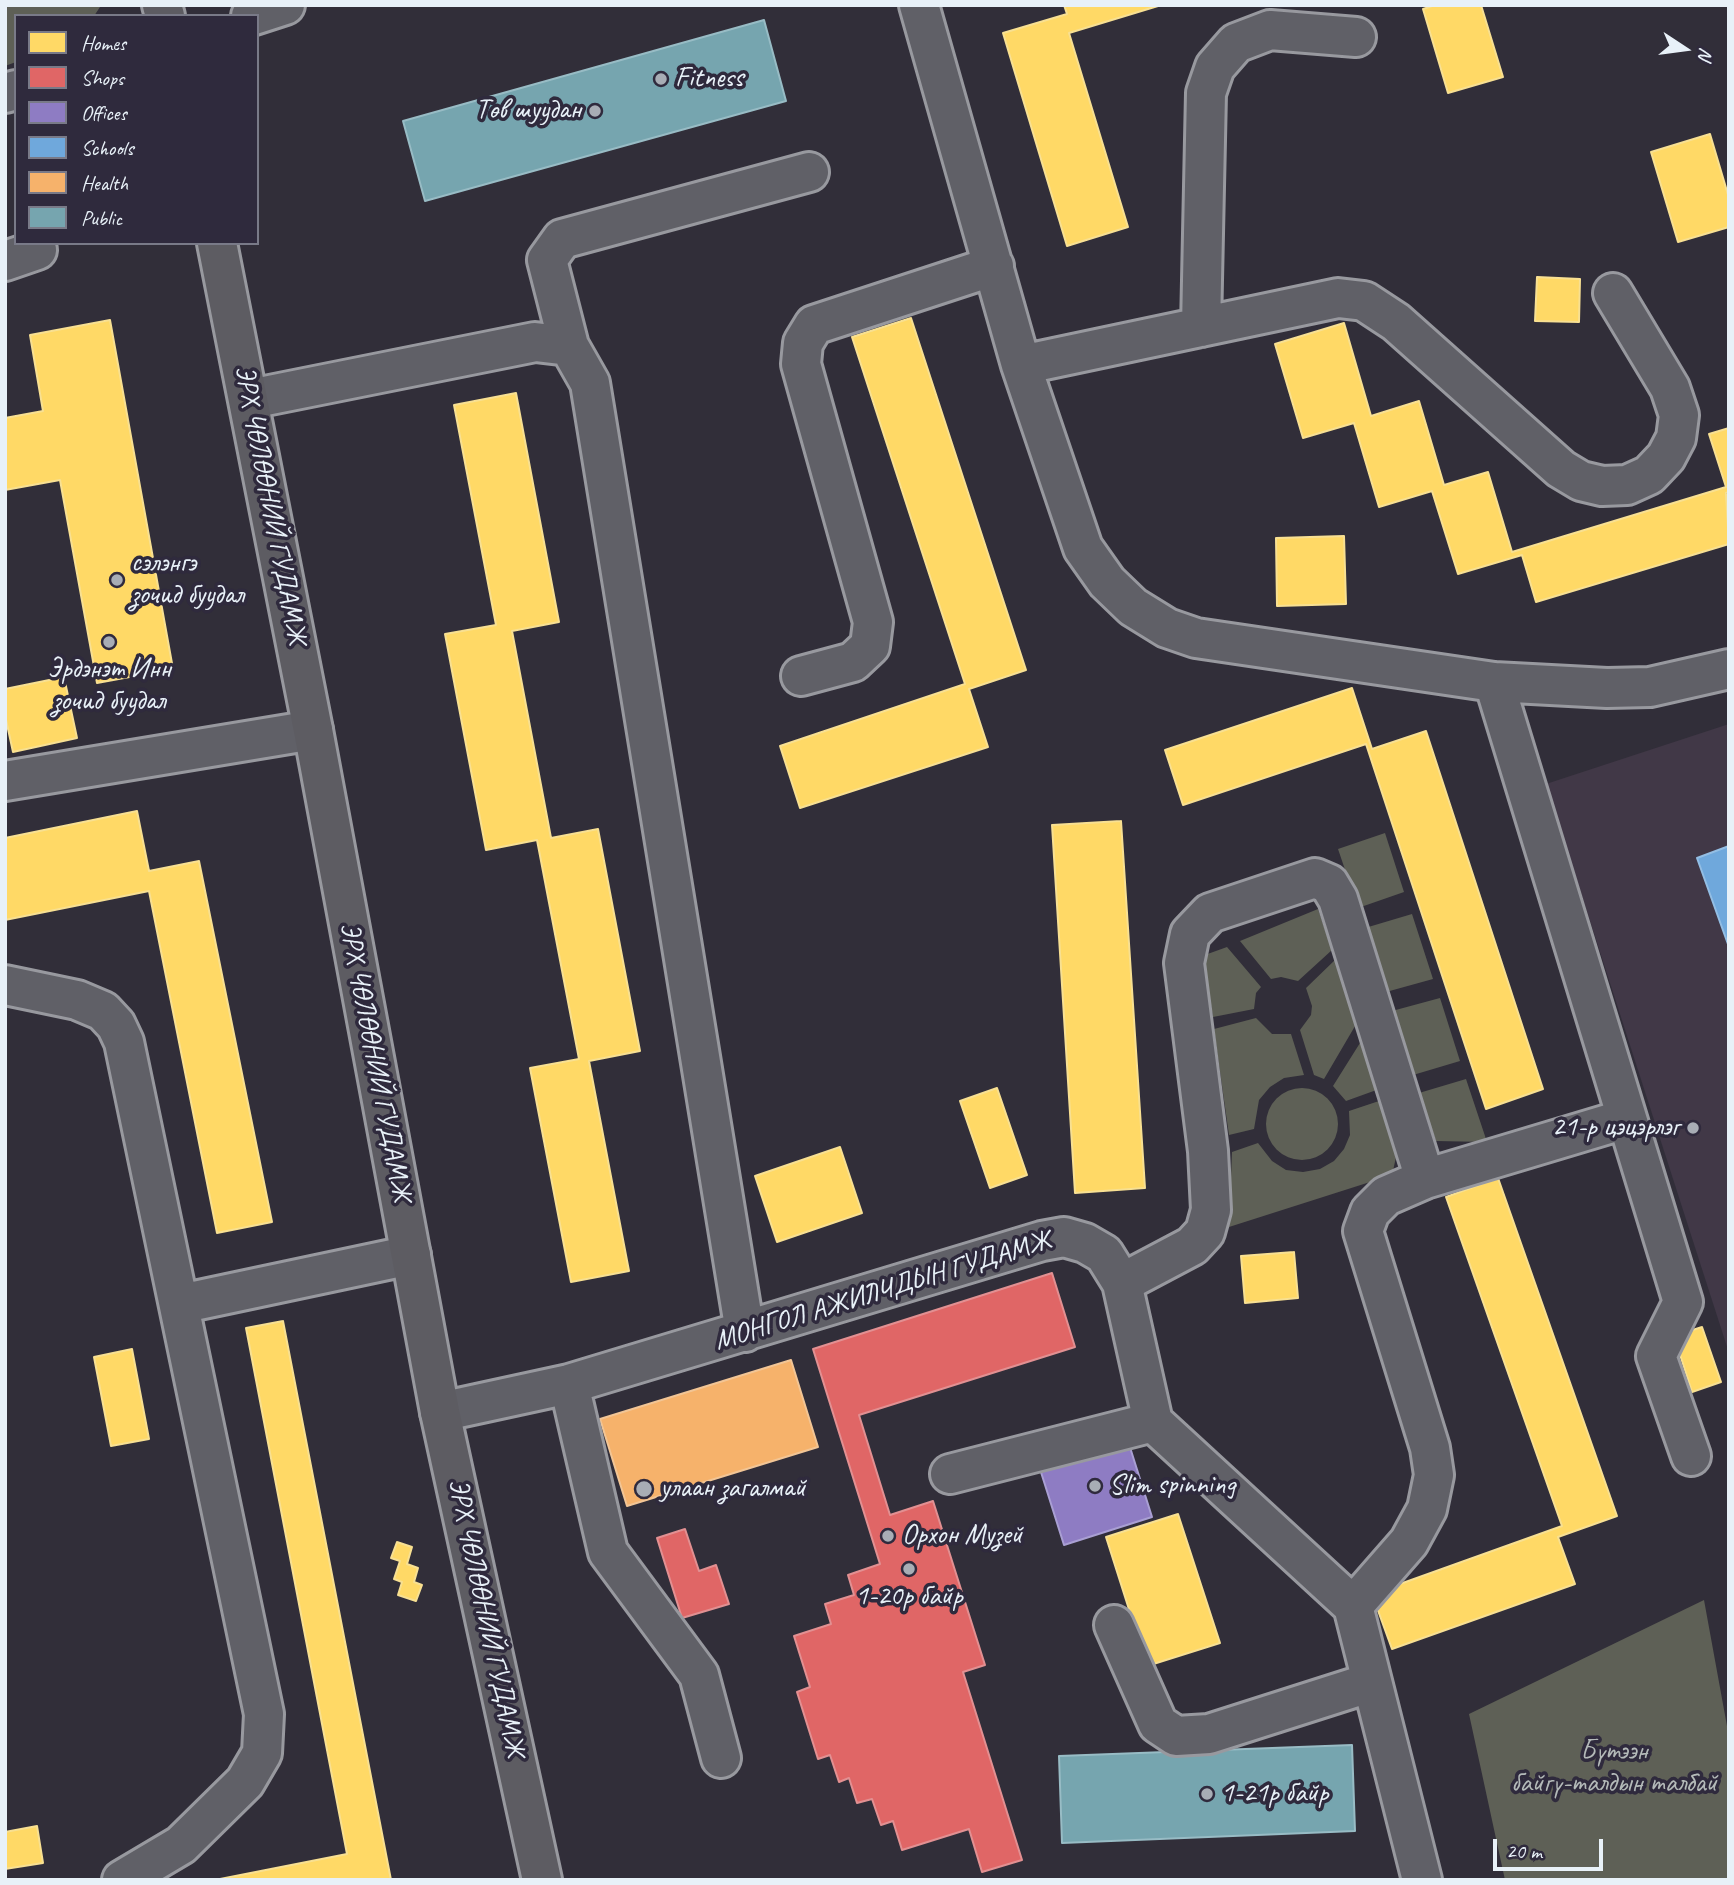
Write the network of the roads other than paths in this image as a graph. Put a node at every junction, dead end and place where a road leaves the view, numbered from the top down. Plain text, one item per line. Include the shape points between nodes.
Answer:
1 (285, 5) edge
2 (919, 5) edge
3 (257, 14) edge
4 (1356, 37) dead end
5 (809, 172) dead end
6 (217, 245) edge
7 (994, 266) junction
8 (1613, 293) dead end
9 (1201, 327) junction
10 (569, 346) junction
11 (1021, 365) junction
12 (250, 399) junction
13 (1729, 668) edge
14 (801, 677) dead end
15 (1494, 682) junction
16 (313, 730) junction
17 (5, 781) edge
18 (5, 985) edge
19 (1625, 1119) junction
20 (1425, 1179) junction
21 (411, 1255) junction
22 (1122, 1283) junction
23 (180, 1304) junction
24 (745, 1332) junction
25 (569, 1384) junction
26 (440, 1412) junction
27 (1153, 1422) junction
28 (1691, 1456) dead end
29 (950, 1474) dead end
30 (1353, 1605) junction
31 (1114, 1625) dead end
32 (1372, 1682) junction
33 (722, 1758) dead end
34 (122, 1880) edge
35 (542, 1880) edge
36 (1422, 1880) edge

1 - 3 street
2 - 7 street
4 - 9 street via 1270,30 1236,43 1215,67 1206,93
5 - 10 street via 562,239 547,260
6 - 12 main road, ЭРХ ЧӨЛӨӨНИЙ ГУДАМЖ
7 - 11 street
7 - 14 street via 814,325 803,343 802,364 873,622 870,646 853,662
8 - 9 street via 1670,388 1678,415 1676,438 1666,457 1649,475 1627,485 1602,486 1561,470 1396,322 1364,301 1338,298
9 - 11 street
10 - 12 street via 535,342
10 - 24 street via 590,383
11 - 15 street via 1083,548 1107,582 1133,607 1167,628 1196,638
12 - 16 main road, ЭРХ ЧӨЛӨӨНИЙ ГУДАМЖ
13 - 15 street via 1650,687
15 - 19 street
16 - 17 street
16 - 21 main road, ЭРХ ЧӨЛӨӨНИЙ ГУДАМЖ
18 - 23 street via 77,1000 103,1011 116,1025 124,1042
19 - 20 street
19 - 28 street via 1683,1302 1656,1356
20 - 22 street via 1338,899 1329,884 1315,878 1210,913 1190,934 1184,963 1211,1210 1205,1232 1192,1246
20 - 30 street via 1386,1196 1370,1212 1363,1231 1430,1448 1434,1475 1427,1509 1409,1542
21 - 23 street
21 - 26 main road, ЭРХ ЧӨЛӨӨНИЙ ГУДАМЖ
22 - 24 street, МОНГОЛ АЖИЛЧДЫН ГУДАМЖ via 1104,1254 1064,1237
22 - 27 street, МОНГОЛ АЖИЛЧДЫН ГУДАМЖ
23 - 34 street via 264,1714 261,1753 245,1782 181,1845
24 - 25 street, МОНГОЛ АЖИЛЧДЫН ГУДАМЖ
25 - 26 street, МОНГОЛ АЖИЛЧДЫН ГУДАМЖ
25 - 33 street via 608,1552 699,1675
26 - 35 main road, ЭРХ ЧӨЛӨӨНИЙ ГУДАМЖ
27 - 29 street
27 - 30 street
30 - 32 street
31 - 32 street via 1158,1724 1176,1736 1209,1734
32 - 36 street

